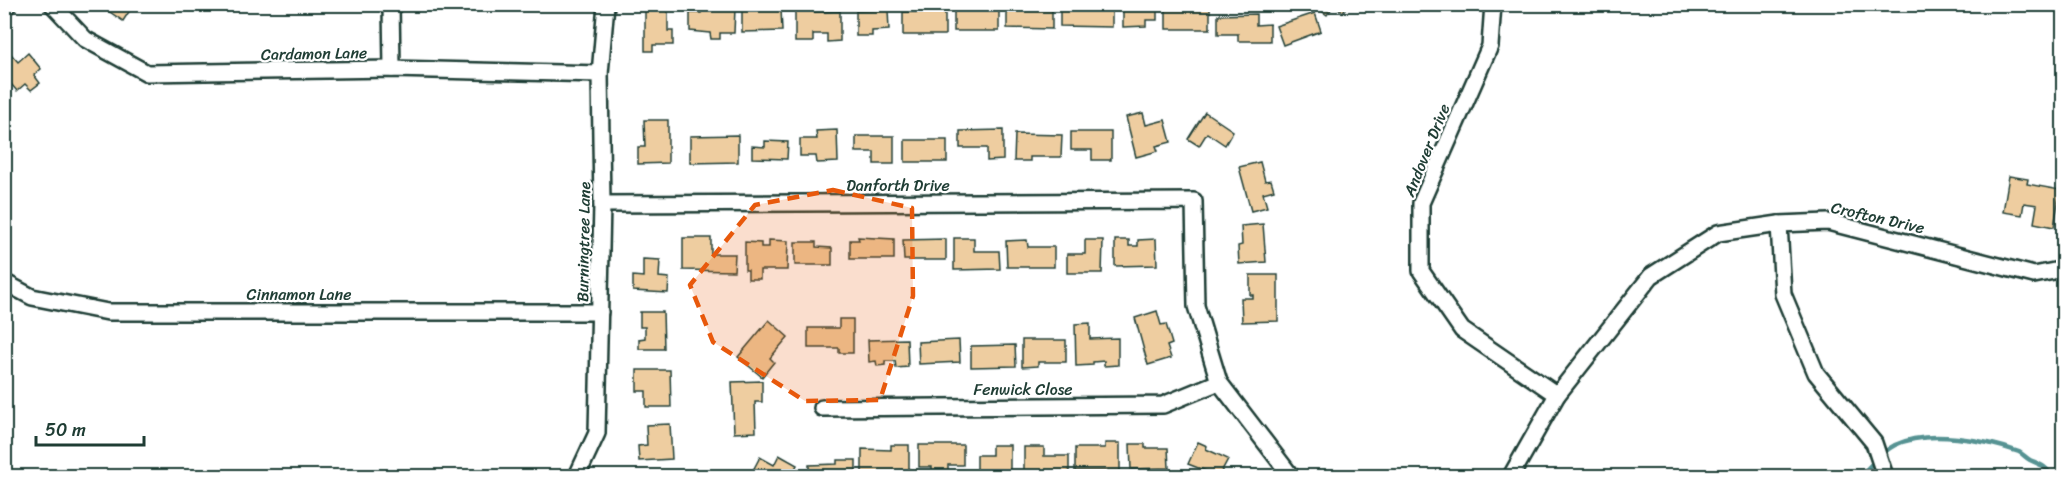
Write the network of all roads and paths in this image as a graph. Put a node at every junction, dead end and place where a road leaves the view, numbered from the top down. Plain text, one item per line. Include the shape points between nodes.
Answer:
1 (52, 4) edge
2 (391, 4) edge
3 (606, 4) edge
4 (1492, 4) edge
5 (392, 69) junction
6 (600, 74) junction
7 (602, 204) junction
8 (1779, 224) junction
9 (2064, 269) edge
10 (4, 282) edge
11 (600, 312) junction
12 (1219, 382) junction
13 (1557, 395) junction
14 (822, 408) dead end
15 (1884, 472) edge
16 (578, 477) edge
17 (1291, 477) edge
18 (1511, 477) edge

1 - 5 street, Cardamon Lane via 85,39 147,73
2 - 5 street
3 - 6 street, Burningtree Lane
4 - 13 street, Andover Drive via 1490,46 1421,203 1421,271 1462,330
5 - 6 street, Cardamon Lane
6 - 7 street, Burningtree Lane
7 - 11 street, Burningtree Lane
7 - 12 street, Danforth Drive via 1194,201 1196,306
8 - 9 street, Crofton Drive via 1828,222 2034,275
8 - 13 street, Crofton Drive via 1718,233 1651,276
8 - 15 street via 1783,294 1816,372 1875,443
10 - 11 street, Cinnamon Lane via 32,297 108,312
11 - 16 street, Burningtree Lane via 597,433
12 - 14 street, Fenwick Close via 1163,405
12 - 17 street
13 - 18 street, Crofton Drive

